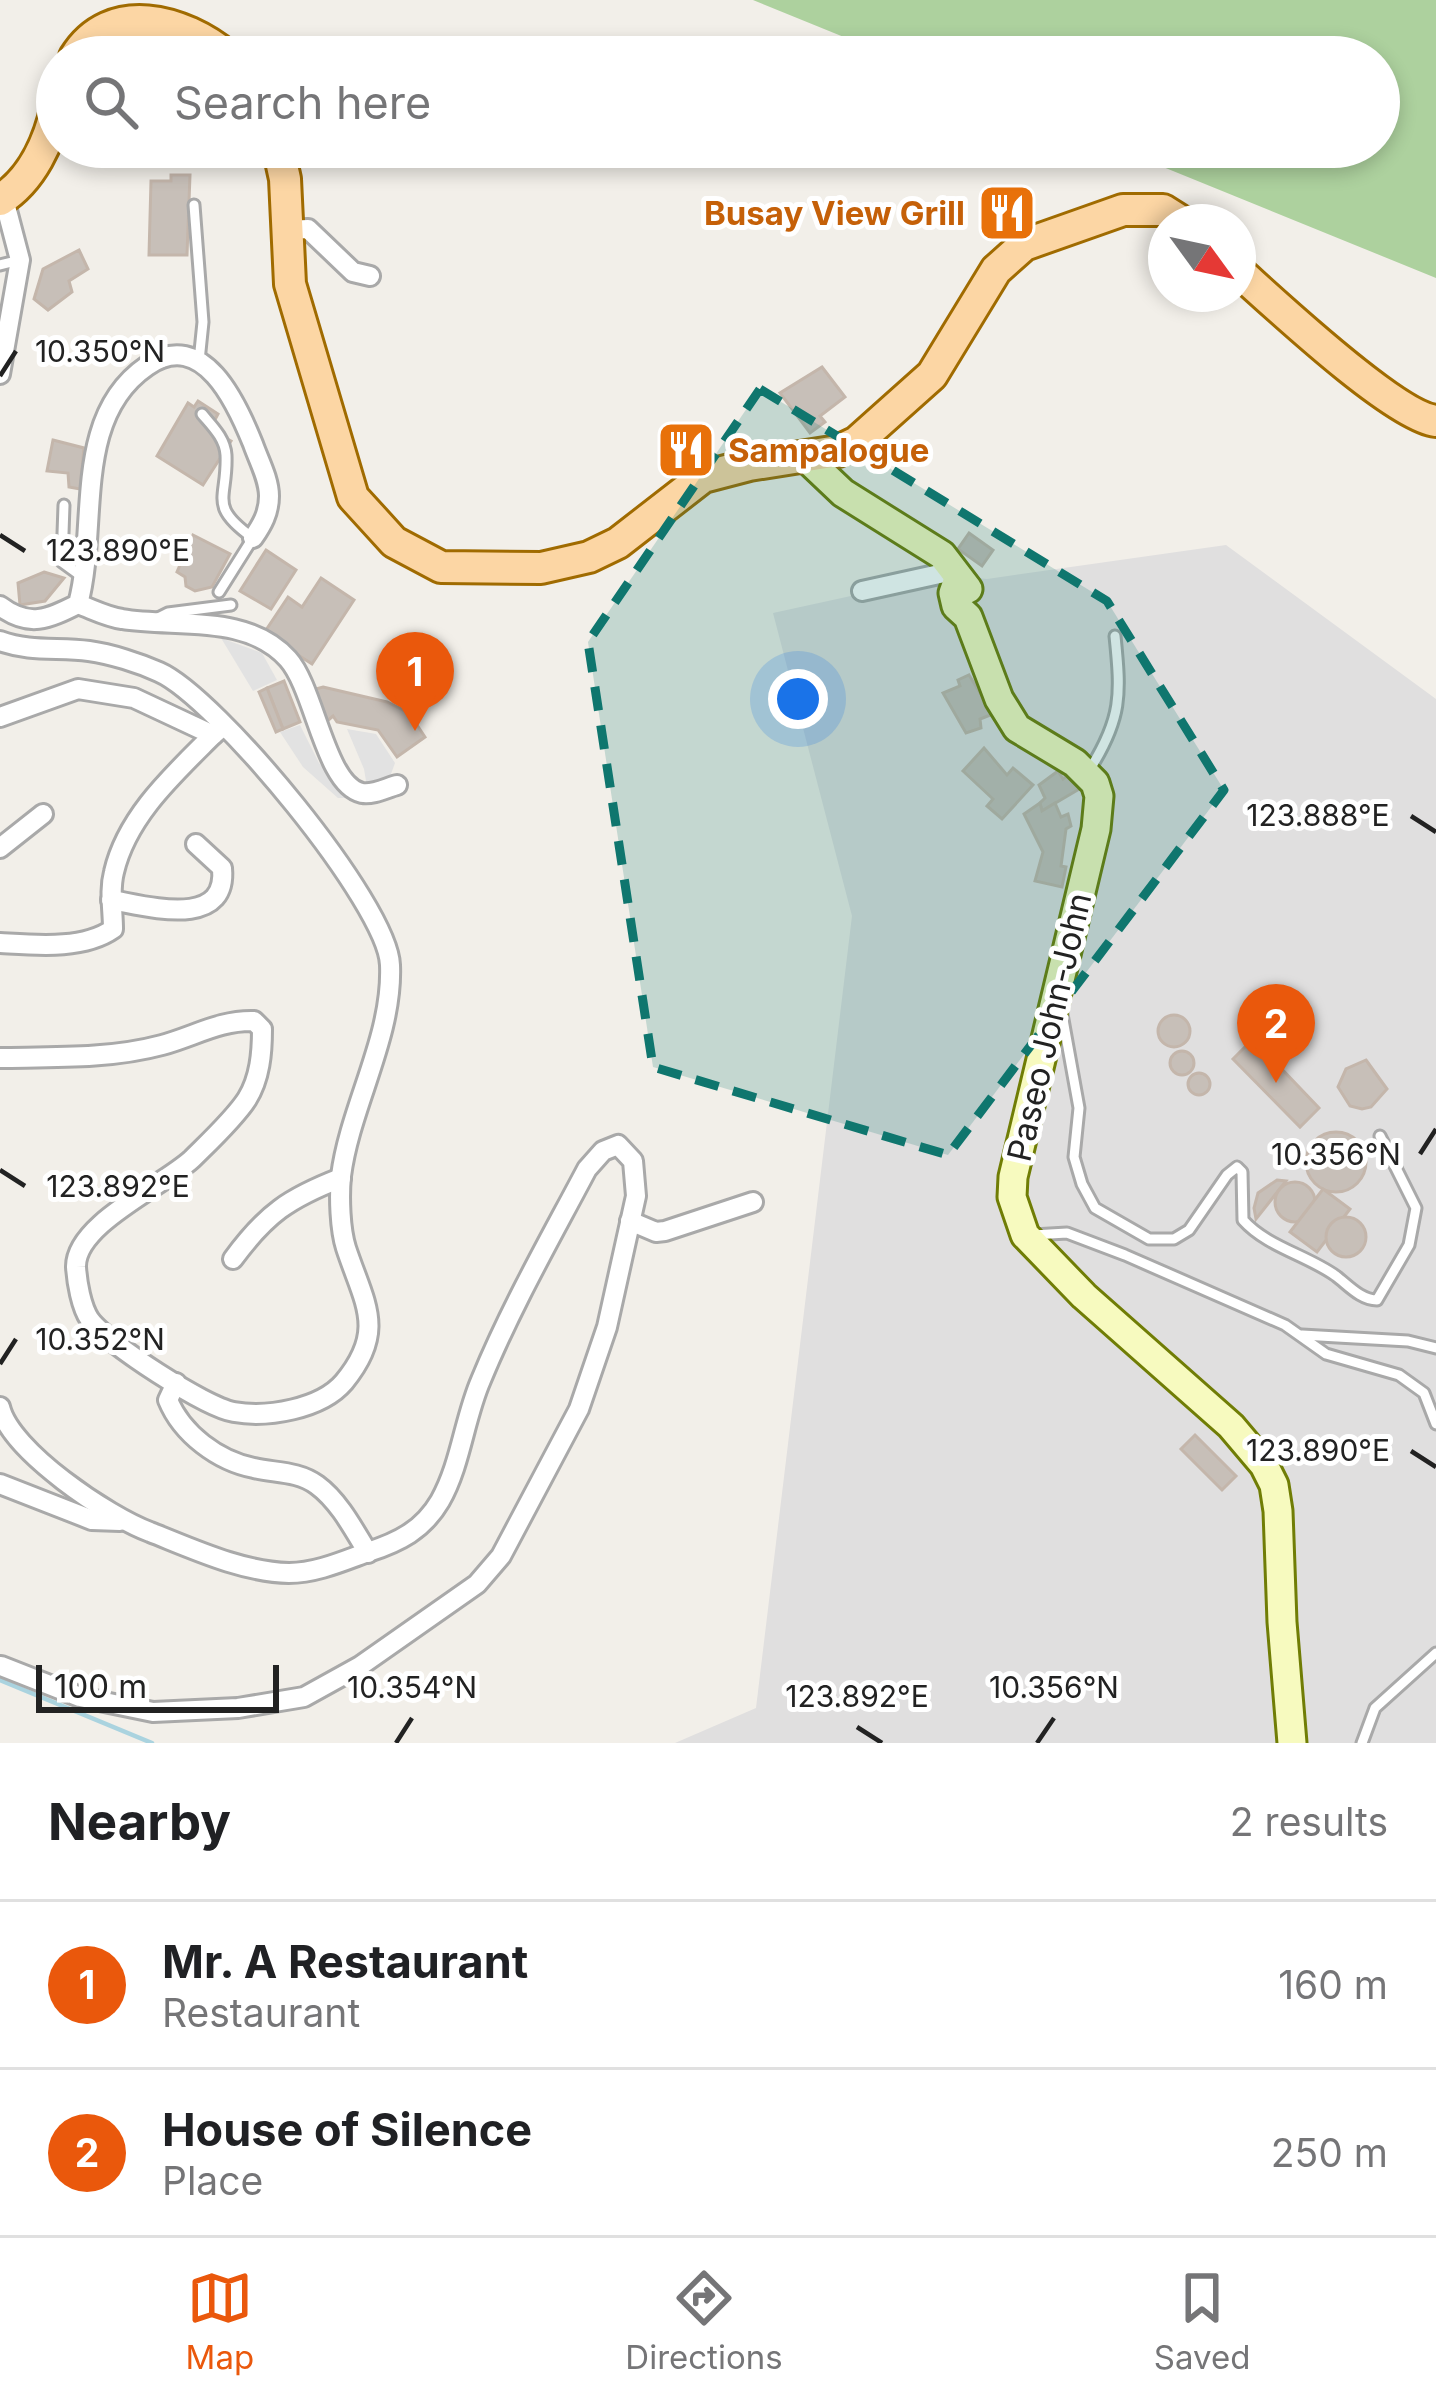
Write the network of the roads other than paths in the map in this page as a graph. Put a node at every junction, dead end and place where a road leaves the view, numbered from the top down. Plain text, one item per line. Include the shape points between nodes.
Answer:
1 (89, 36) edge
2 (197, 36) edge
3 (36, 160) edge
4 (283, 168) edge
5 (2, 200) edge
6 (194, 205) dead end
7 (1148, 210) edge
8 (286, 230) junction
9 (10, 263) edge
10 (370, 276) dead end
11 (1256, 286) edge
12 (199, 362) junction
13 (0, 374) edge
14 (202, 414) dead end
15 (1436, 421) edge
16 (804, 456) junction
17 (64, 505) dead end
18 (253, 538) junction
19 (956, 575) junction
20 (85, 579) junction
21 (862, 591) dead end
22 (219, 592) dead end
23 (78, 604) junction
24 (231, 605) dead end
25 (0, 607) edge
26 (154, 622) junction
27 (1115, 636) dead end
28 (0, 641) edge
29 (0, 717) edge
30 (220, 730) junction
31 (1087, 773) junction
32 (397, 785) dead end
33 (43, 814) dead end
34 (196, 844) dead end
35 (0, 848) edge
36 (111, 900) junction
37 (0, 943) edge
38 (1058, 995) junction
39 (0, 1058) edge
40 (1380, 1136) dead end
41 (341, 1178) junction
42 (753, 1202) dead end
43 (630, 1221) junction
44 (1025, 1235) junction
45 (233, 1258) dead end
46 (1301, 1335) junction
47 (1436, 1348) edge
48 (176, 1383) junction
49 (0, 1407) edge
50 (1436, 1424) edge
51 (0, 1484) edge
52 (120, 1521) junction
53 (368, 1552) junction
54 (1436, 1653) edge
55 (1, 1666) edge
56 (1292, 1743) edge
57 (1362, 1743) edge

1 - 2 main road via 130,19
3 - 5 main road
4 - 8 main road
5 - 9 street
6 - 12 lane
7 - 16 main road via 1123,210 1024,245 996,270 932,376 857,442
8 - 10 street via 308,230 353,272
8 - 16 main road via 290,284 353,496 394,542 441,567 541,568 589,557 703,477
9 - 13 street
11 - 15 main road via 1390,399
12 - 18 street via 236,401 270,489
12 - 20 street via 173,356 147,365 105,416 96,440
14 - 18 lane via 226,454 220,498
16 - 19 street via 843,493 935,550
17 - 20 lane via 62,562
18 - 22 lane
19 - 21 street
19 - 31 street via 956,606 968,616 1017,728
20 - 23 street
23 - 25 street via 18,620
23 - 26 street
24 - 26 lane
26 - 32 street via 229,628 266,642 309,691 324,746 345,782 367,794
27 - 31 lane via 1113,732
28 - 30 street via 90,651 157,670
29 - 30 street via 78,689 134,698
30 - 36 street via 164,783 126,837
30 - 41 street via 332,852 386,940 389,991
31 - 38 street, Paseo John-John via 1099,812
33 - 35 street
34 - 36 street via 222,868 215,899 187,912
36 - 37 street via 113,929 100,937
38 - 40 lane via 1079,1108 1074,1157 1082,1184 1095,1208 1149,1239 1189,1230 1238,1167 1243,1220 1253,1232 1377,1300 1409,1245 1415,1208
38 - 44 street, Paseo John-John via 1013,1177
39 - 48 street via 96,1056 243,1021 262,1029 262,1058 247,1099 190,1160 116,1212 78,1255 90,1319
41 - 45 street via 272,1213
41 - 48 street via 344,1243 370,1329 341,1386 303,1406 261,1413 231,1412
42 - 43 street via 656,1232
43 - 53 street via 636,1172 618,1144 587,1168 502,1328 437,1506 404,1540
43 - 55 street via 579,1409 501,1556 477,1584 304,1697 153,1712 80,1697
44 - 46 lane via 1067,1233
44 - 56 street via 1264,1465 1278,1511
46 - 47 lane
46 - 50 lane via 1326,1354 1410,1382 1424,1393
48 - 53 street via 168,1400 193,1438 249,1468 319,1486
49 - 52 street via 33,1454
51 - 52 street via 92,1520
52 - 53 street via 232,1562 289,1573
54 - 57 lane via 1376,1708

